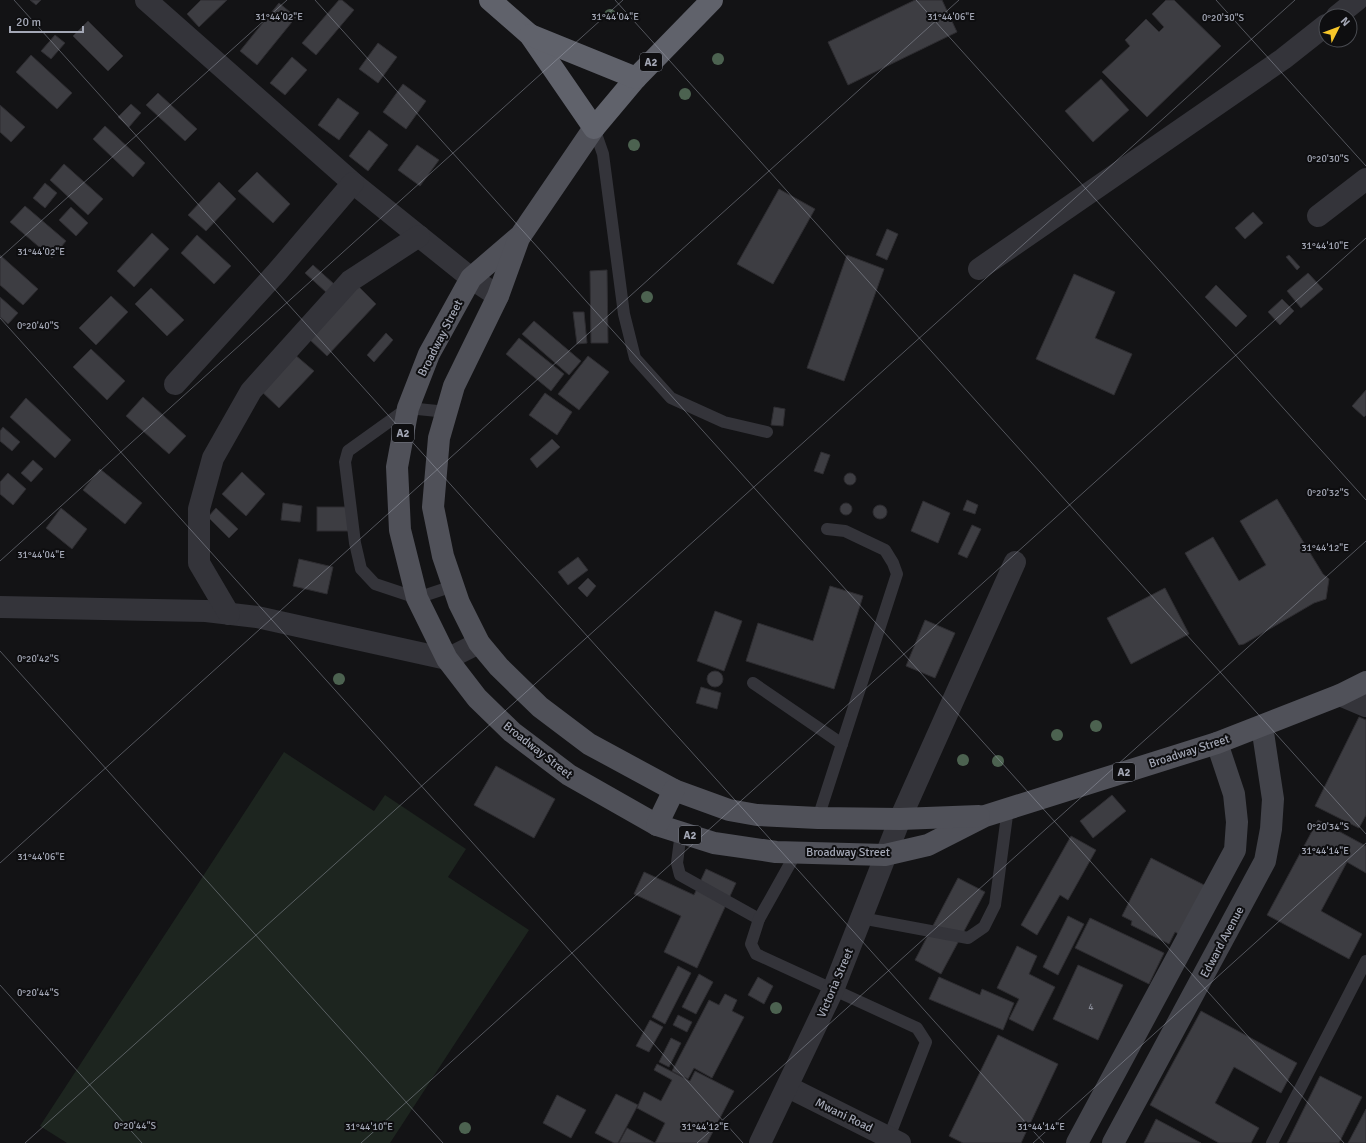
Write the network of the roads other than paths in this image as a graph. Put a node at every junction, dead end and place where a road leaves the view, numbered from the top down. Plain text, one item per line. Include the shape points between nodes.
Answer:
1 (146, 0) edge
2 (490, 0) edge
3 (712, 0) edge
4 (1357, 0) edge
5 (1347, 8) edge
6 (1318, 31) edge
7 (530, 35) junction
8 (636, 78) junction
9 (594, 128) junction
10 (1366, 179) edge
11 (353, 183) junction
12 (1318, 216) dead end
13 (521, 235) junction
14 (419, 236) junction
15 (979, 269) dead end
16 (471, 278) junction
17 (498, 296) junction
18 (175, 384) dead end
19 (408, 408) junction
20 (447, 412) junction
21 (767, 432) dead end
22 (827, 529) dead end
23 (1015, 562) dead end
24 (453, 586) junction
25 (417, 598) junction
26 (0, 607) edge
27 (229, 614) junction
28 (480, 643) junction
29 (447, 659) junction
30 (1366, 682) edge
31 (753, 683) dead end
32 (1340, 695) junction
33 (1366, 706) edge
34 (1262, 726) junction
35 (1218, 743) junction
36 (842, 744) junction
37 (674, 790) junction
38 (1008, 808) junction
39 (985, 816) junction
40 (818, 818) junction
41 (900, 819) junction
42 (657, 825) junction
43 (681, 832) junction
44 (796, 853) junction
45 (885, 854) junction
46 (861, 918) junction
47 (759, 919) junction
48 (1366, 961) edge
49 (833, 990) junction
50 (788, 1087) junction
51 (894, 1140) edge
52 (760, 1143) edge
53 (1077, 1143) edge
54 (1113, 1143) edge
55 (1272, 1143) edge

1 - 11 street
2 - 7 highway
3 - 8 highway, A2
4 - 5 street
6 - 15 street via 1283,59
7 - 8 highway
7 - 9 highway
8 - 9 highway, A2
9 - 13 main road, Broadway Street / A2
9 - 21 lane via 603,154 624,314 635,358 671,398 724,422
10 - 12 street
11 - 14 street
11 - 18 street via 277,272
13 - 16 main road, Broadway Street / A2
13 - 17 main road, Broadway Street / A2
14 - 16 street
14 - 27 street via 350,281 251,391 213,458 199,509 199,564
16 - 17 street
16 - 19 main road, Broadway Street / A2 via 429,354
17 - 20 main road, Broadway Street / A2 via 454,386
19 - 20 lane
19 - 25 main road, Broadway Street / A2 via 396,466 400,530
19 - 25 lane via 348,451 345,462 355,543 361,568 375,584
20 - 24 main road, Broadway Street / A2 via 439,438 433,507 443,556
22 - 36 lane via 845,531 885,550 897,574
23 - 41 street, Victoria Street
24 - 25 lane
24 - 28 main road, Broadway Street / A2
25 - 29 main road, Broadway Street / A2
26 - 27 street via 206,611
27 - 29 street via 258,617
28 - 29 street
28 - 37 main road, Broadway Street / A2 via 499,667 540,707 589,744
29 - 42 main road, Broadway Street / A2 via 477,698 512,732 569,775
30 - 32 main road, Broadway Street / A2
31 - 36 lane
32 - 33 street
32 - 34 main road, Broadway Street / A2
34 - 35 main road, Broadway Street / A2
34 - 54 street, Edward Avenue via 1273,799 1265,861
35 - 38 main road, Broadway Street / A2
35 - 53 street via 1234,794 1237,822 1235,850
36 - 40 lane
37 - 40 main road, Broadway Street / A2 via 729,810 757,815
37 - 42 main road
38 - 39 main road, Broadway Street / A2
38 - 46 lane via 995,906 984,927 968,938
39 - 41 main road, Broadway Street / A2
39 - 45 main road, Broadway Street / A2 via 928,845
40 - 41 main road, Broadway Street / A2
41 - 45 street, Victoria Street
42 - 43 main road, Broadway Street / A2
43 - 44 main road, Broadway Street / A2 via 714,843
43 - 47 lane via 676,863 680,875
44 - 45 main road, Broadway Street / A2
44 - 47 lane
45 - 46 street, Victoria Street
46 - 49 street, Victoria Street
47 - 49 lane via 751,944 756,954
48 - 55 lane
49 - 50 street, Victoria Street
49 - 51 lane via 917,1028 926,1042
50 - 51 street, Mwani Road
50 - 52 street, Victoria Street

